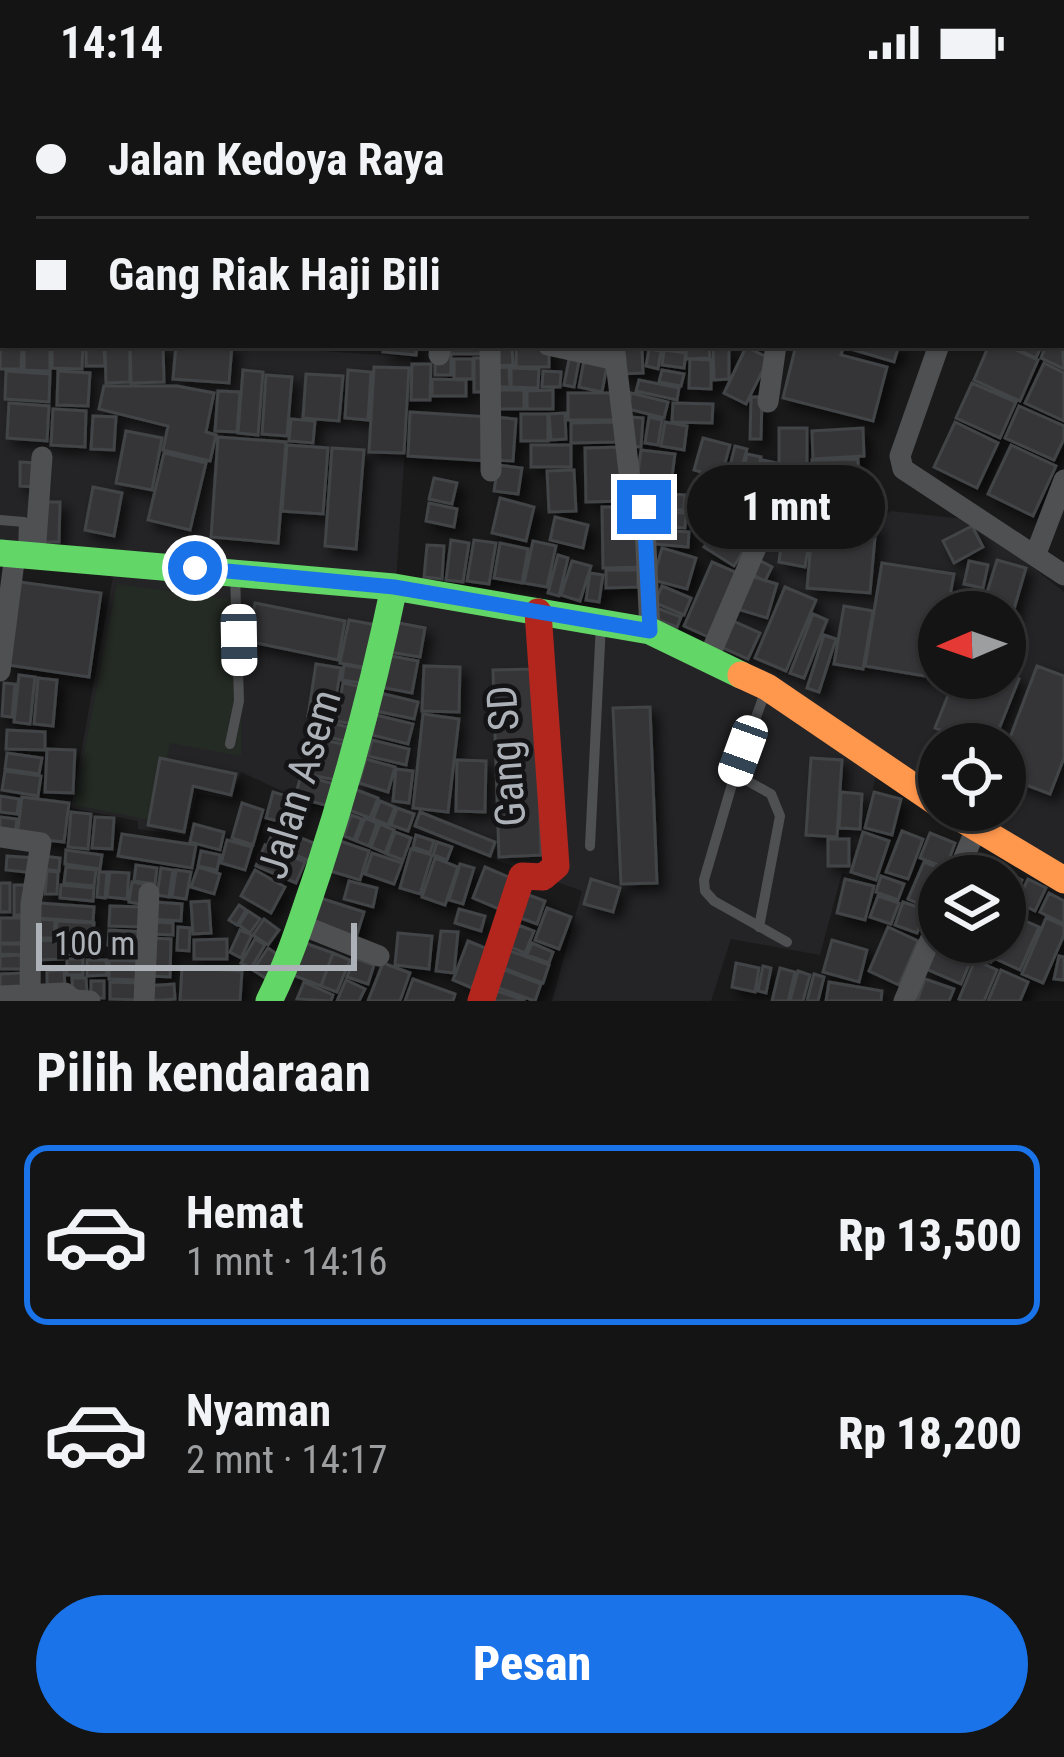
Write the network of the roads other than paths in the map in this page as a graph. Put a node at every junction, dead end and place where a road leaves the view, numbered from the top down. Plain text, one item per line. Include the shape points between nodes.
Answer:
1 (490, 348) edge
2 (577, 348) edge
3 (776, 348) edge
4 (938, 348) edge
5 (615, 352) edge
6 (768, 403) dead end
7 (42, 458) dead end
8 (491, 471) dead end
9 (1064, 480) edge
10 (0, 520) edge
11 (803, 523) dead end
12 (18, 554) edge
13 (1035, 556) junction
14 (235, 571) junction
15 (1064, 575) edge
16 (394, 587) junction
17 (538, 612) junction
18 (601, 622) junction
19 (650, 631) junction
20 (709, 657) junction
21 (0, 671) edge
22 (767, 687) junction
23 (230, 744) dead end
24 (735, 775) junction
25 (918, 790) edge
26 (979, 831) edge
27 (0, 838) edge
28 (590, 846) dead end
29 (1064, 880) edge
30 (149, 892) dead end
31 (299, 924) junction
32 (759, 927) junction
33 (787, 942) dead end
34 (380, 956) dead end
35 (920, 963) edge
36 (30, 995) junction
37 (0, 997) edge
38 (89, 1001) edge
39 (144, 1001) edge
40 (269, 1001) edge
41 (481, 1001) edge
42 (904, 1001) edge

1 - 8 street
2 - 5 street
3 - 6 street
4 - 13 street via 900,464
5 - 19 street via 631,489 644,505
7 - 12 street
9 - 13 street
10 - 12 lane via 25,522
11 - 20 street via 765,527
12 - 14 street
12 - 21 street
13 - 15 street
14 - 16 street
14 - 23 lane via 239,701
16 - 17 street
16 - 31 street, Jalan Asem via 369,708
17 - 18 street
17 - 41 street, Gang SD via 556,866 543,877 522,876
18 - 19 street
18 - 28 lane
19 - 20 street
20 - 22 street
22 - 24 lane
22 - 25 street
24 - 32 lane via 772,794 780,816
24 - 32 lane via 705,891
26 - 29 street
27 - 36 street via 41,843
30 - 39 street
31 - 34 street
31 - 40 street, Jalan Asem
32 - 33 lane
35 - 42 street
36 - 37 street
36 - 38 street

